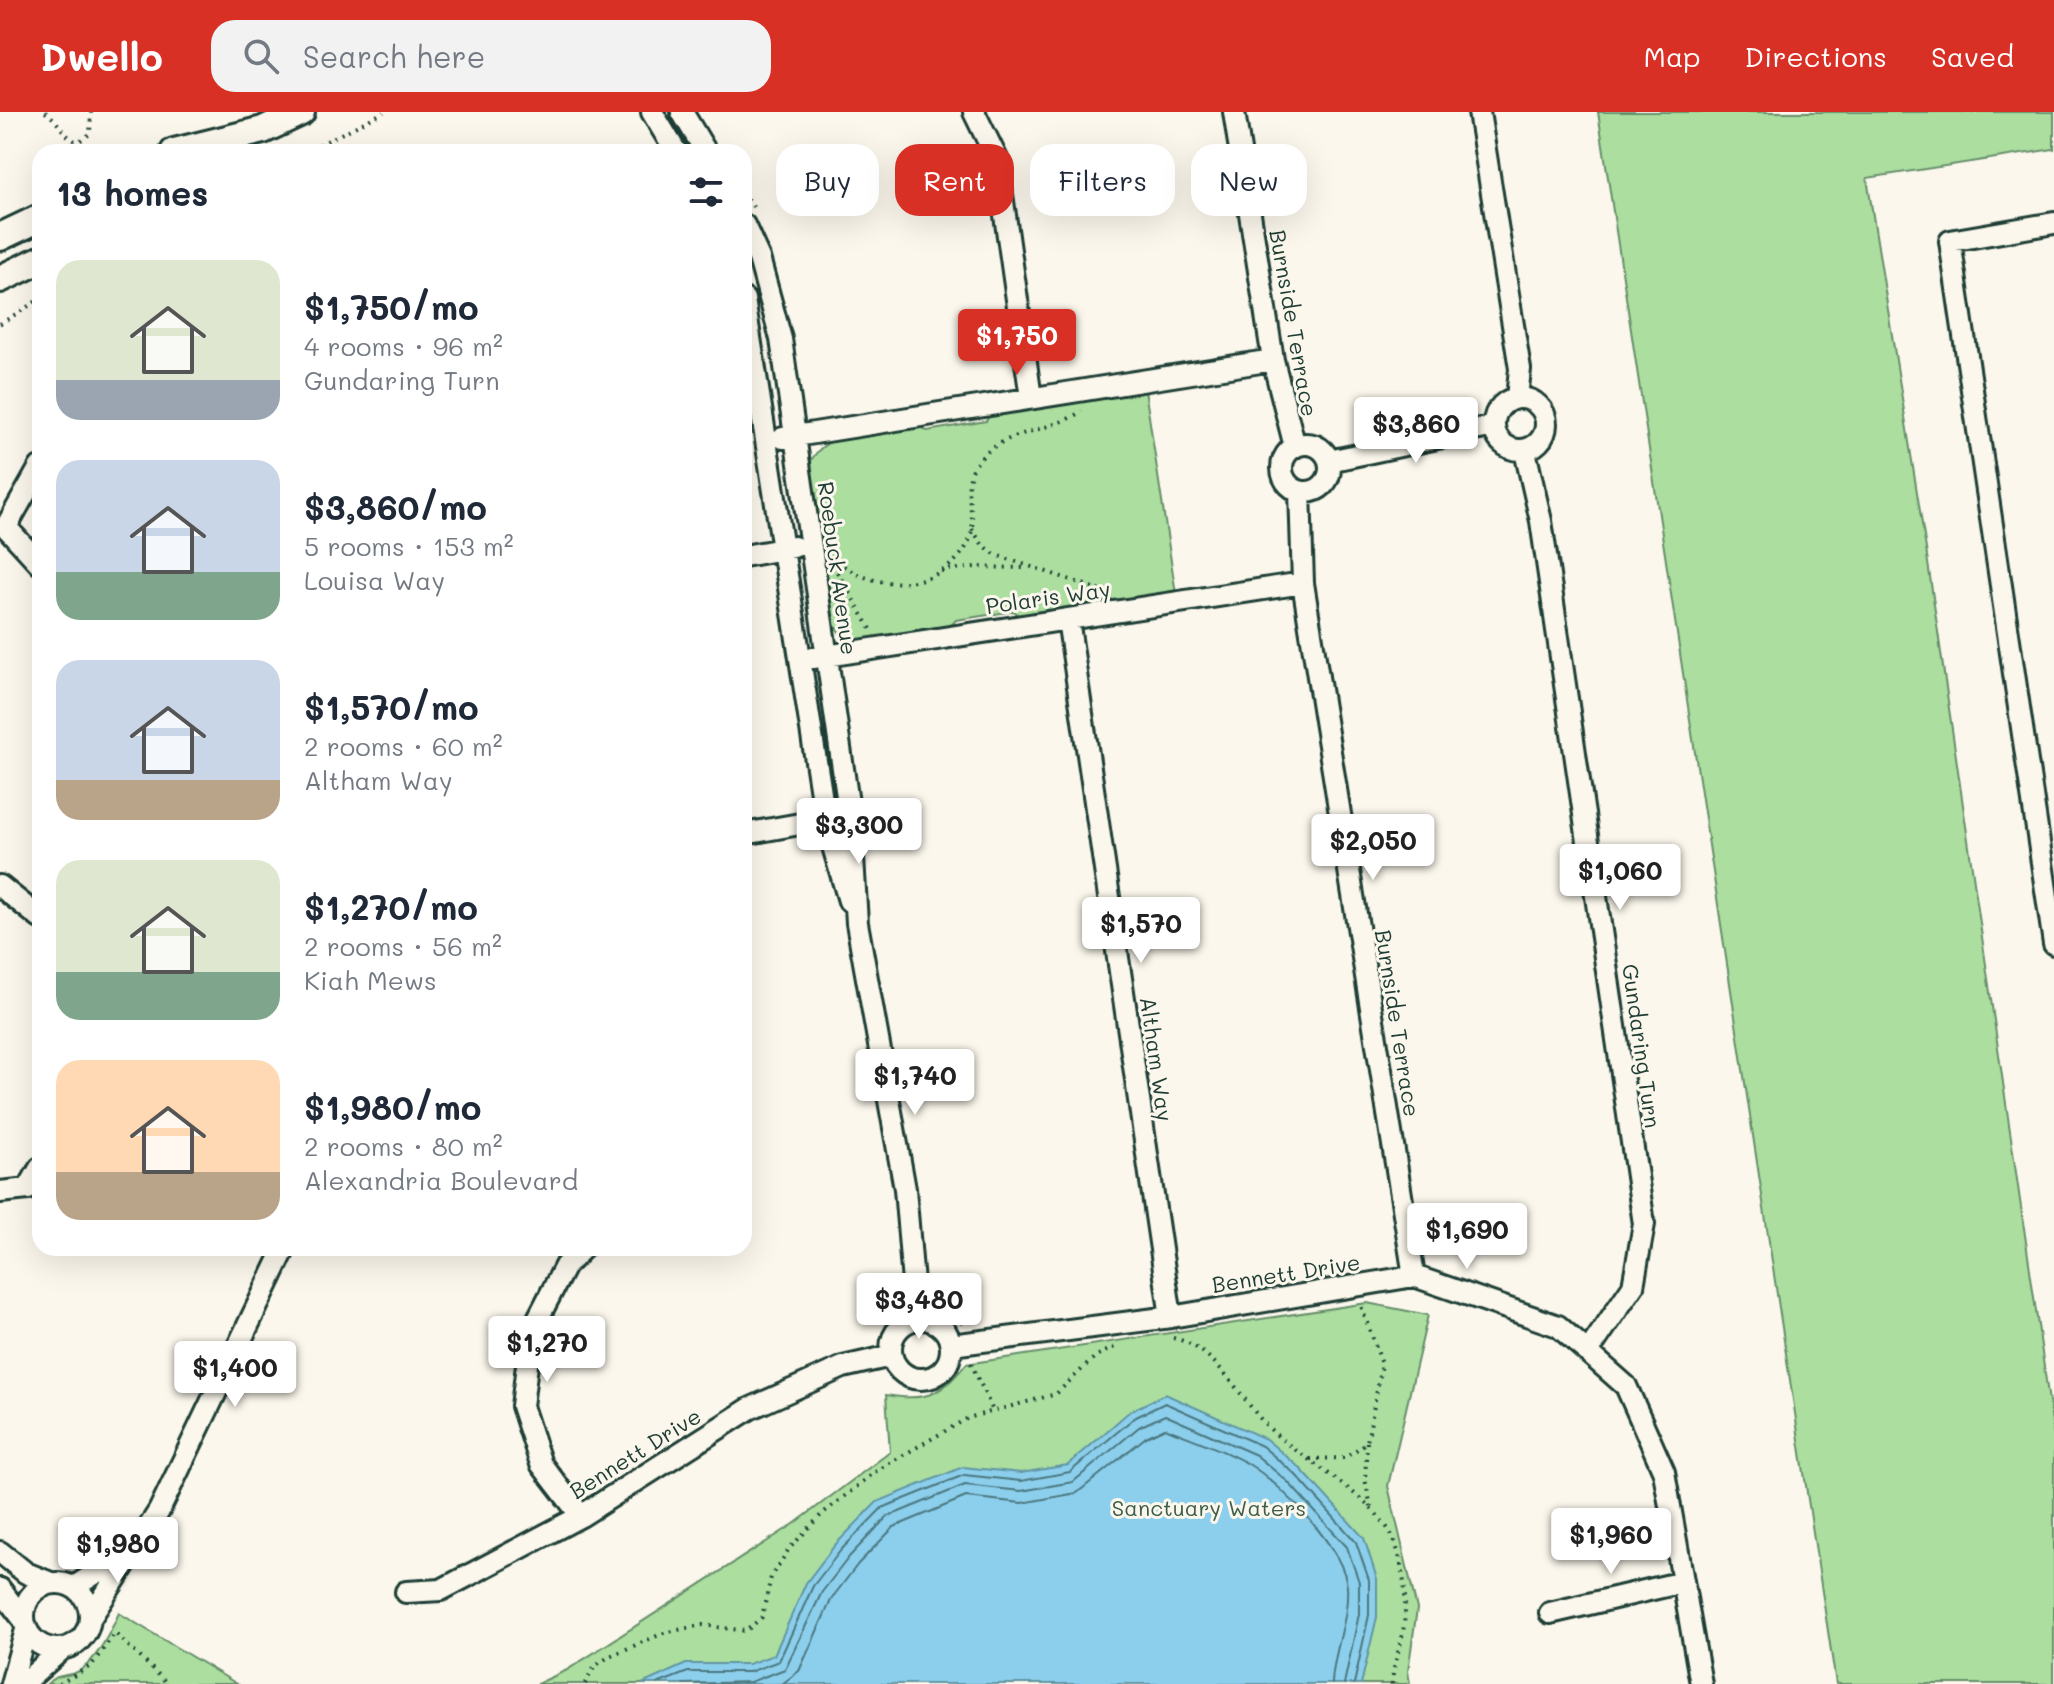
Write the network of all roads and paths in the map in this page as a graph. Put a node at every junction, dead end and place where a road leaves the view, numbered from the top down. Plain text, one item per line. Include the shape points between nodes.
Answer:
1 (45, 112) edge
2 (91, 112) edge
3 (301, 112) edge
4 (384, 112) edge
5 (652, 112) edge
6 (682, 112) edge
7 (974, 112) edge
8 (1234, 112) edge
9 (1479, 112) edge
10 (269, 121) edge
11 (199, 144) edge
12 (245, 144) edge
13 (321, 144) edge
14 (671, 144) edge
15 (701, 144) edge
16 (32, 222) edge
17 (2054, 223) edge
18 (0, 237) edge
19 (752, 245) edge
20 (32, 264) edge
21 (0, 279) edge
22 (32, 304) edge
23 (0, 324) edge
24 (752, 346) edge
25 (1273, 360) junction
26 (1084, 389) junction
27 (1031, 398) junction
28 (1517, 398) junction
29 (1494, 426) junction
30 (795, 436) junction
31 (768, 440) junction
32 (1295, 447) junction
33 (1525, 451) junction
34 (1329, 461) junction
35 (32, 481) edge
36 (1300, 491) junction
37 (972, 529) junction
38 (3, 533) edge
39 (809, 542) junction
40 (784, 550) junction
41 (831, 553) dead end
42 (752, 555) edge
43 (32, 557) edge
44 (1027, 568) junction
45 (935, 572) junction
46 (1303, 583) junction
47 (1118, 611) junction
48 (1068, 619) junction
49 (826, 656) junction
50 (801, 660) junction
51 (849, 816) junction
52 (825, 819) junction
53 (752, 833) edge
54 (0, 886) edge
55 (32, 912) edge
56 (857, 923) junction
57 (2054, 944) edge
58 (32, 1182) edge
59 (0, 1192) edge
60 (281, 1256) edge
61 (575, 1256) edge
62 (1414, 1276) junction
63 (1357, 1285) junction
64 (1171, 1317) junction
65 (916, 1318) junction
66 (1166, 1338) dead end
67 (1126, 1343) dead end
68 (959, 1344) junction
69 (1588, 1352) junction
70 (891, 1356) junction
71 (992, 1409) junction
72 (1367, 1442) junction
73 (1308, 1459) junction
74 (1372, 1512) junction
75 (581, 1516) junction
76 (138, 1545) junction
77 (0, 1552) edge
78 (1683, 1582) junction
79 (51, 1583) junction
80 (74, 1587) junction
81 (0, 1589) edge
82 (406, 1592) dead end
83 (1550, 1613) dead end
84 (91, 1617) junction
85 (25, 1624) junction
86 (61, 1650) junction
87 (11, 1684) edge
88 (23, 1684) edge
89 (59, 1684) edge
90 (168, 1684) edge
91 (585, 1684) edge
92 (1392, 1684) edge
93 (1701, 1684) edge

1 - 2 path via 78,142 90,134
3 - 10 main road
4 - 13 path
5 - 14 street
6 - 15 street
7 - 27 street via 997,159
8 - 25 street, Burnside Terrace
9 - 28 street via 1520,369
10 - 11 main road
10 - 12 main road
16 - 18 main road
17 - 57 street via 1950,241
19 - 30 street, Roebuck Avenue via 781,339
20 - 21 main road
22 - 23 path
24 - 31 street, Roebuck Avenue
25 - 26 street
25 - 32 street, Burnside Terrace
26 - 27 street
26 - 37 path via 1083,411 1054,426 996,443 980,458 966,490
27 - 30 street
28 - 29 street via 1499,409
28 - 33 street via 1535,402 1546,420 1543,438
29 - 33 street via 1500,442
29 - 34 street
30 - 31 street
30 - 39 street, Roebuck Avenue
31 - 40 street, Roebuck Avenue
32 - 34 street, Burnside Terrace via 1311,445
32 - 36 street, Burnside Terrace via 1282,467 1287,482
33 - 69 street, Gundaring Turn via 1541,521 1644,1224 1633,1286
34 - 36 street via 1324,484
35 - 38 street
36 - 46 street, Burnside Terrace
37 - 44 path via 996,555
37 - 45 path via 952,564
38 - 43 street
39 - 40 street
39 - 49 street, Roebuck Avenue
40 - 42 street
40 - 50 street, Roebuck Avenue
41 - 45 path via 842,567 875,583 903,583
44 - 45 path
44 - 47 path via 1099,588 1110,594
46 - 47 street, Polaris Way
46 - 62 street, Burnside Terrace
47 - 48 street, Polaris Way
48 - 49 street, Polaris Way
48 - 64 street, Altham Way
49 - 50 street, Polaris Way
49 - 51 street, Roebuck Avenue
50 - 52 street, Roebuck Avenue
51 - 52 street
51 - 56 street, Roebuck Avenue
52 - 53 street
52 - 56 street, Roebuck Avenue via 833,859
54 - 55 street
56 - 65 street, Roebuck Avenue via 905,1189
58 - 59 street via 28,1189
60 - 76 street via 227,1376
61 - 75 street via 531,1332 522,1406 541,1464
62 - 63 street, Bennett Drive
62 - 69 street, Bennett Drive via 1558,1326
63 - 64 street, Bennett Drive
63 - 72 path via 1382,1364
64 - 68 street, Bennett Drive
65 - 68 street via 937,1323
65 - 70 street via 893,1336
66 - 73 path via 1196,1348 1265,1424
67 - 71 path via 1096,1356 1056,1394
68 - 70 street via 930,1379 908,1377
68 - 71 path
69 - 78 street, Bennett Drive via 1626,1386 1664,1472
70 - 75 street, Bennett Drive via 843,1367 749,1409
71 - 91 path via 879,1469 822,1514 783,1558 771,1577 762,1617 746,1631 702,1625 664,1633 610,1656 595,1666
72 - 73 path via 1345,1458
72 - 74 path via 1365,1479
73 - 74 path
74 - 92 path via 1394,1541 1405,1580 1404,1626 1392,1664
75 - 82 street, Bennett Drive via 441,1590
76 - 80 street
76 - 84 street
77 - 79 street via 26,1573
78 - 83 street
78 - 93 street, Bennett Drive
79 - 80 street
79 - 85 street via 31,1594
80 - 84 street
81 - 85 street
84 - 86 street via 82,1639
85 - 86 street via 39,1645
85 - 87 street
86 - 88 street
89 - 90 path via 91,1666 115,1633

